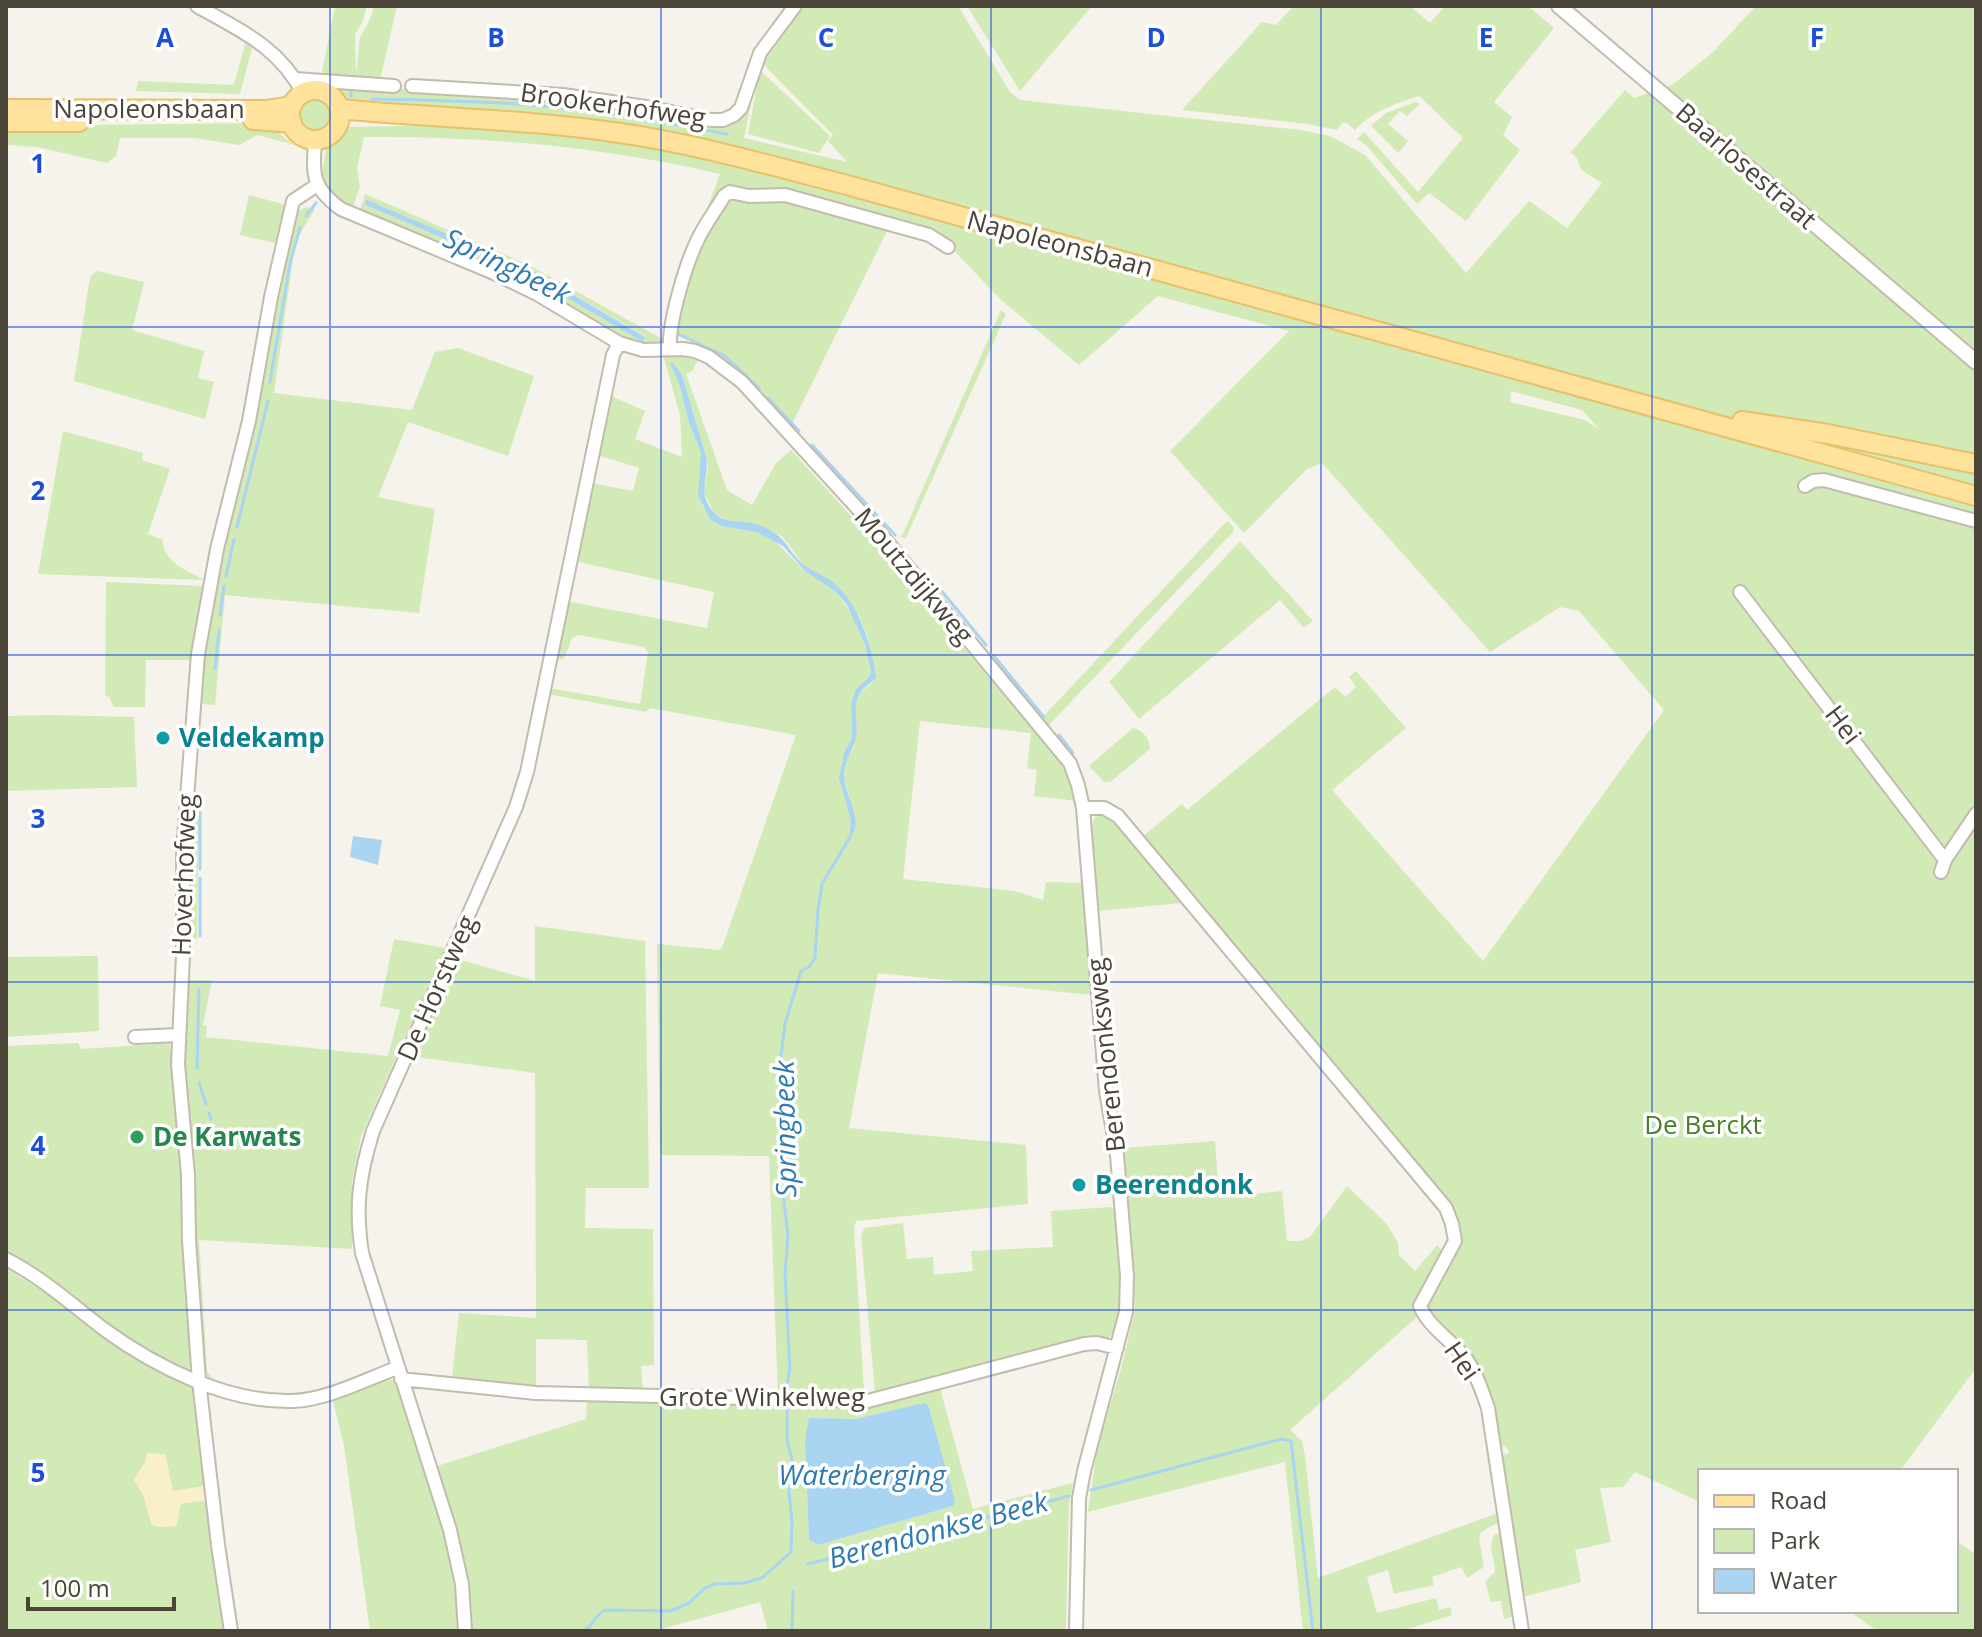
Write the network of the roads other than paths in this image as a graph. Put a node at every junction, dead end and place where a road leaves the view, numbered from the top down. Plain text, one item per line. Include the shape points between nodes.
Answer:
1 (197, 6) edge
2 (795, 6) edge
3 (1559, 6) edge
4 (394, 86) dead end
5 (412, 86) dead end
6 (296, 100) junction
7 (6, 109) edge
8 (339, 116) junction
9 (6, 122) edge
10 (315, 140) junction
11 (317, 185) junction
12 (948, 247) dead end
13 (619, 343) junction
14 (670, 349) junction
15 (1976, 362) edge
16 (1657, 408) junction
17 (1973, 463) edge
18 (1805, 486) dead end
19 (1976, 496) edge
20 (1976, 521) edge
21 (1740, 592) dead end
22 (1083, 808) junction
23 (1976, 814) edge
24 (177, 1035) junction
25 (135, 1037) dead end
26 (6, 1259) edge
27 (1117, 1348) junction
28 (399, 1374) junction
29 (199, 1381) junction
30 (231, 1631) edge
31 (465, 1631) edge
32 (1076, 1631) edge
33 (1522, 1631) edge

1 - 6 street via 280,58
2 - 5 street, Brookerhofweg via 760,53 741,108 723,120 563,95
3 - 15 street, Baarlosestraat
4 - 6 street
6 - 7 main road, Napoleonsbaan via 266,110
6 - 8 main road via 325,92 336,102
6 - 9 main road, Napoleonsbaan via 266,120
6 - 10 main road via 301,135
8 - 10 main road via 330,135
8 - 16 main road, Napoleonsbaan via 535,123 727,154
10 - 11 street
11 - 13 street, Moutzdijkweg via 341,209 494,273
11 - 24 street, Hoverhofweg via 293,201 198,654 183,850
12 - 14 street via 929,235 785,195 730,192 697,241 676,308
13 - 14 street, Moutzdijkweg via 643,350
13 - 28 street, De Horstweg via 527,772 360,1171 356,1218 362,1253
14 - 22 street, Moutzdijkweg via 709,357 742,382 880,533 1070,763
16 - 17 main road, Napoleonsbaan
16 - 19 main road, Napoleonsbaan
18 - 20 street via 1824,480
21 - 23 street, Hei via 1943,866
22 - 27 street, Berendonksweg via 1127,1276
22 - 33 street, Hei via 1104,808 1118,816 1446,1208 1455,1241 1420,1306 1424,1317 1466,1359 1488,1408
24 - 25 street
24 - 29 street, Hoverhofweg
26 - 29 street, Grote Winkelweg via 55,1288 129,1346
27 - 28 street, Grote Winkelweg via 1084,1344 868,1401 536,1393
27 - 32 street, Berendonksweg via 1079,1498
28 - 29 street, Grote Winkelweg via 292,1401 250,1397
28 - 31 street, De Horstweg via 450,1530
29 - 30 street, Hoverhofweg

